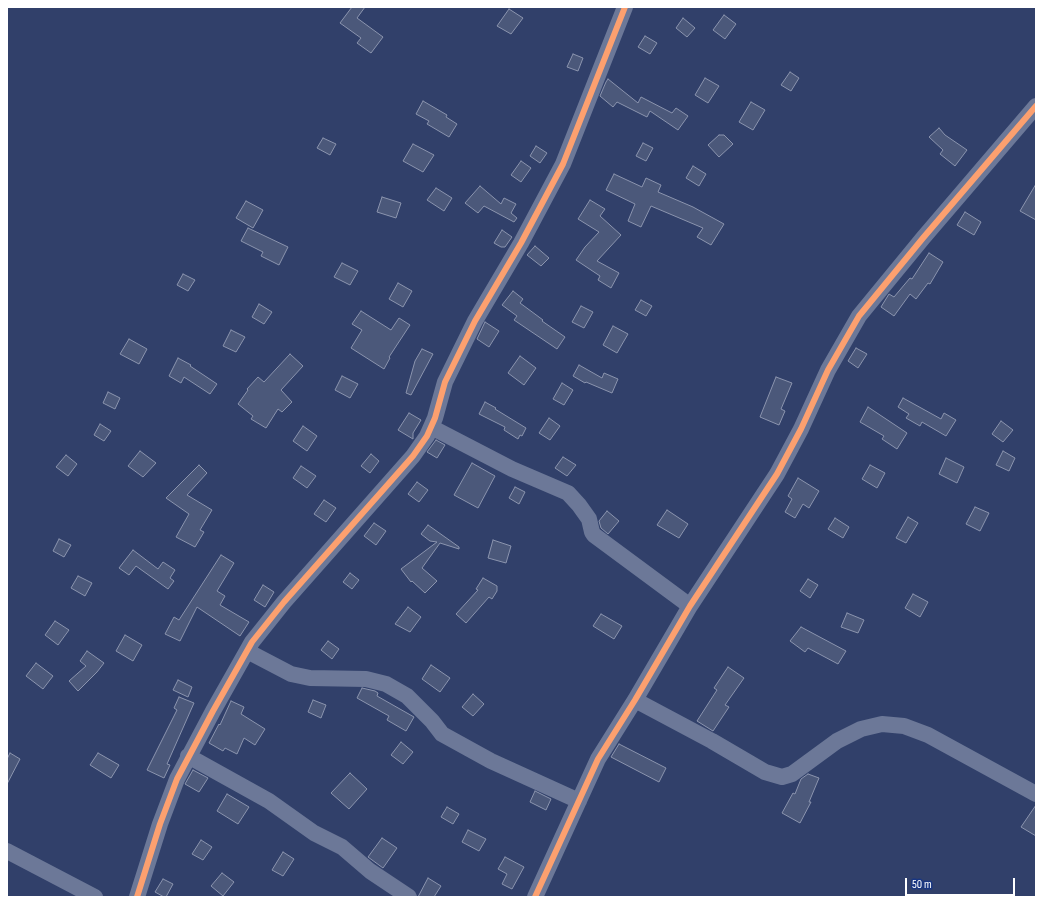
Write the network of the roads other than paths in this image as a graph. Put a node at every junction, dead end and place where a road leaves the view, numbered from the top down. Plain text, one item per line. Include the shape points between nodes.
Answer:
1 (625, 7) edge
2 (1036, 106) edge
3 (430, 427) junction
4 (690, 606) junction
5 (247, 651) junction
6 (635, 700) junction
7 (188, 756) junction
8 (1036, 794) edge
9 (579, 801) junction
10 (7, 851) edge
11 (95, 897) edge
12 (137, 897) edge
13 (409, 897) edge
14 (535, 897) edge

1 - 3 street via 563,164 521,243 474,321 445,382
2 - 4 street via 860,316 828,370 777,474
3 - 4 street via 512,469 568,493 589,519 594,536
3 - 5 street via 413,456 284,602
4 - 6 street
5 - 7 street
5 - 9 street via 291,674 310,678 366,679 386,684 408,696 442,734 491,761
6 - 8 street via 765,772 782,777 792,774 837,741 861,729 882,724 904,726 928,735
6 - 9 street via 598,759
7 - 12 street via 160,824
7 - 13 street via 269,801 314,833 342,847 370,871
9 - 14 street
10 - 11 street

